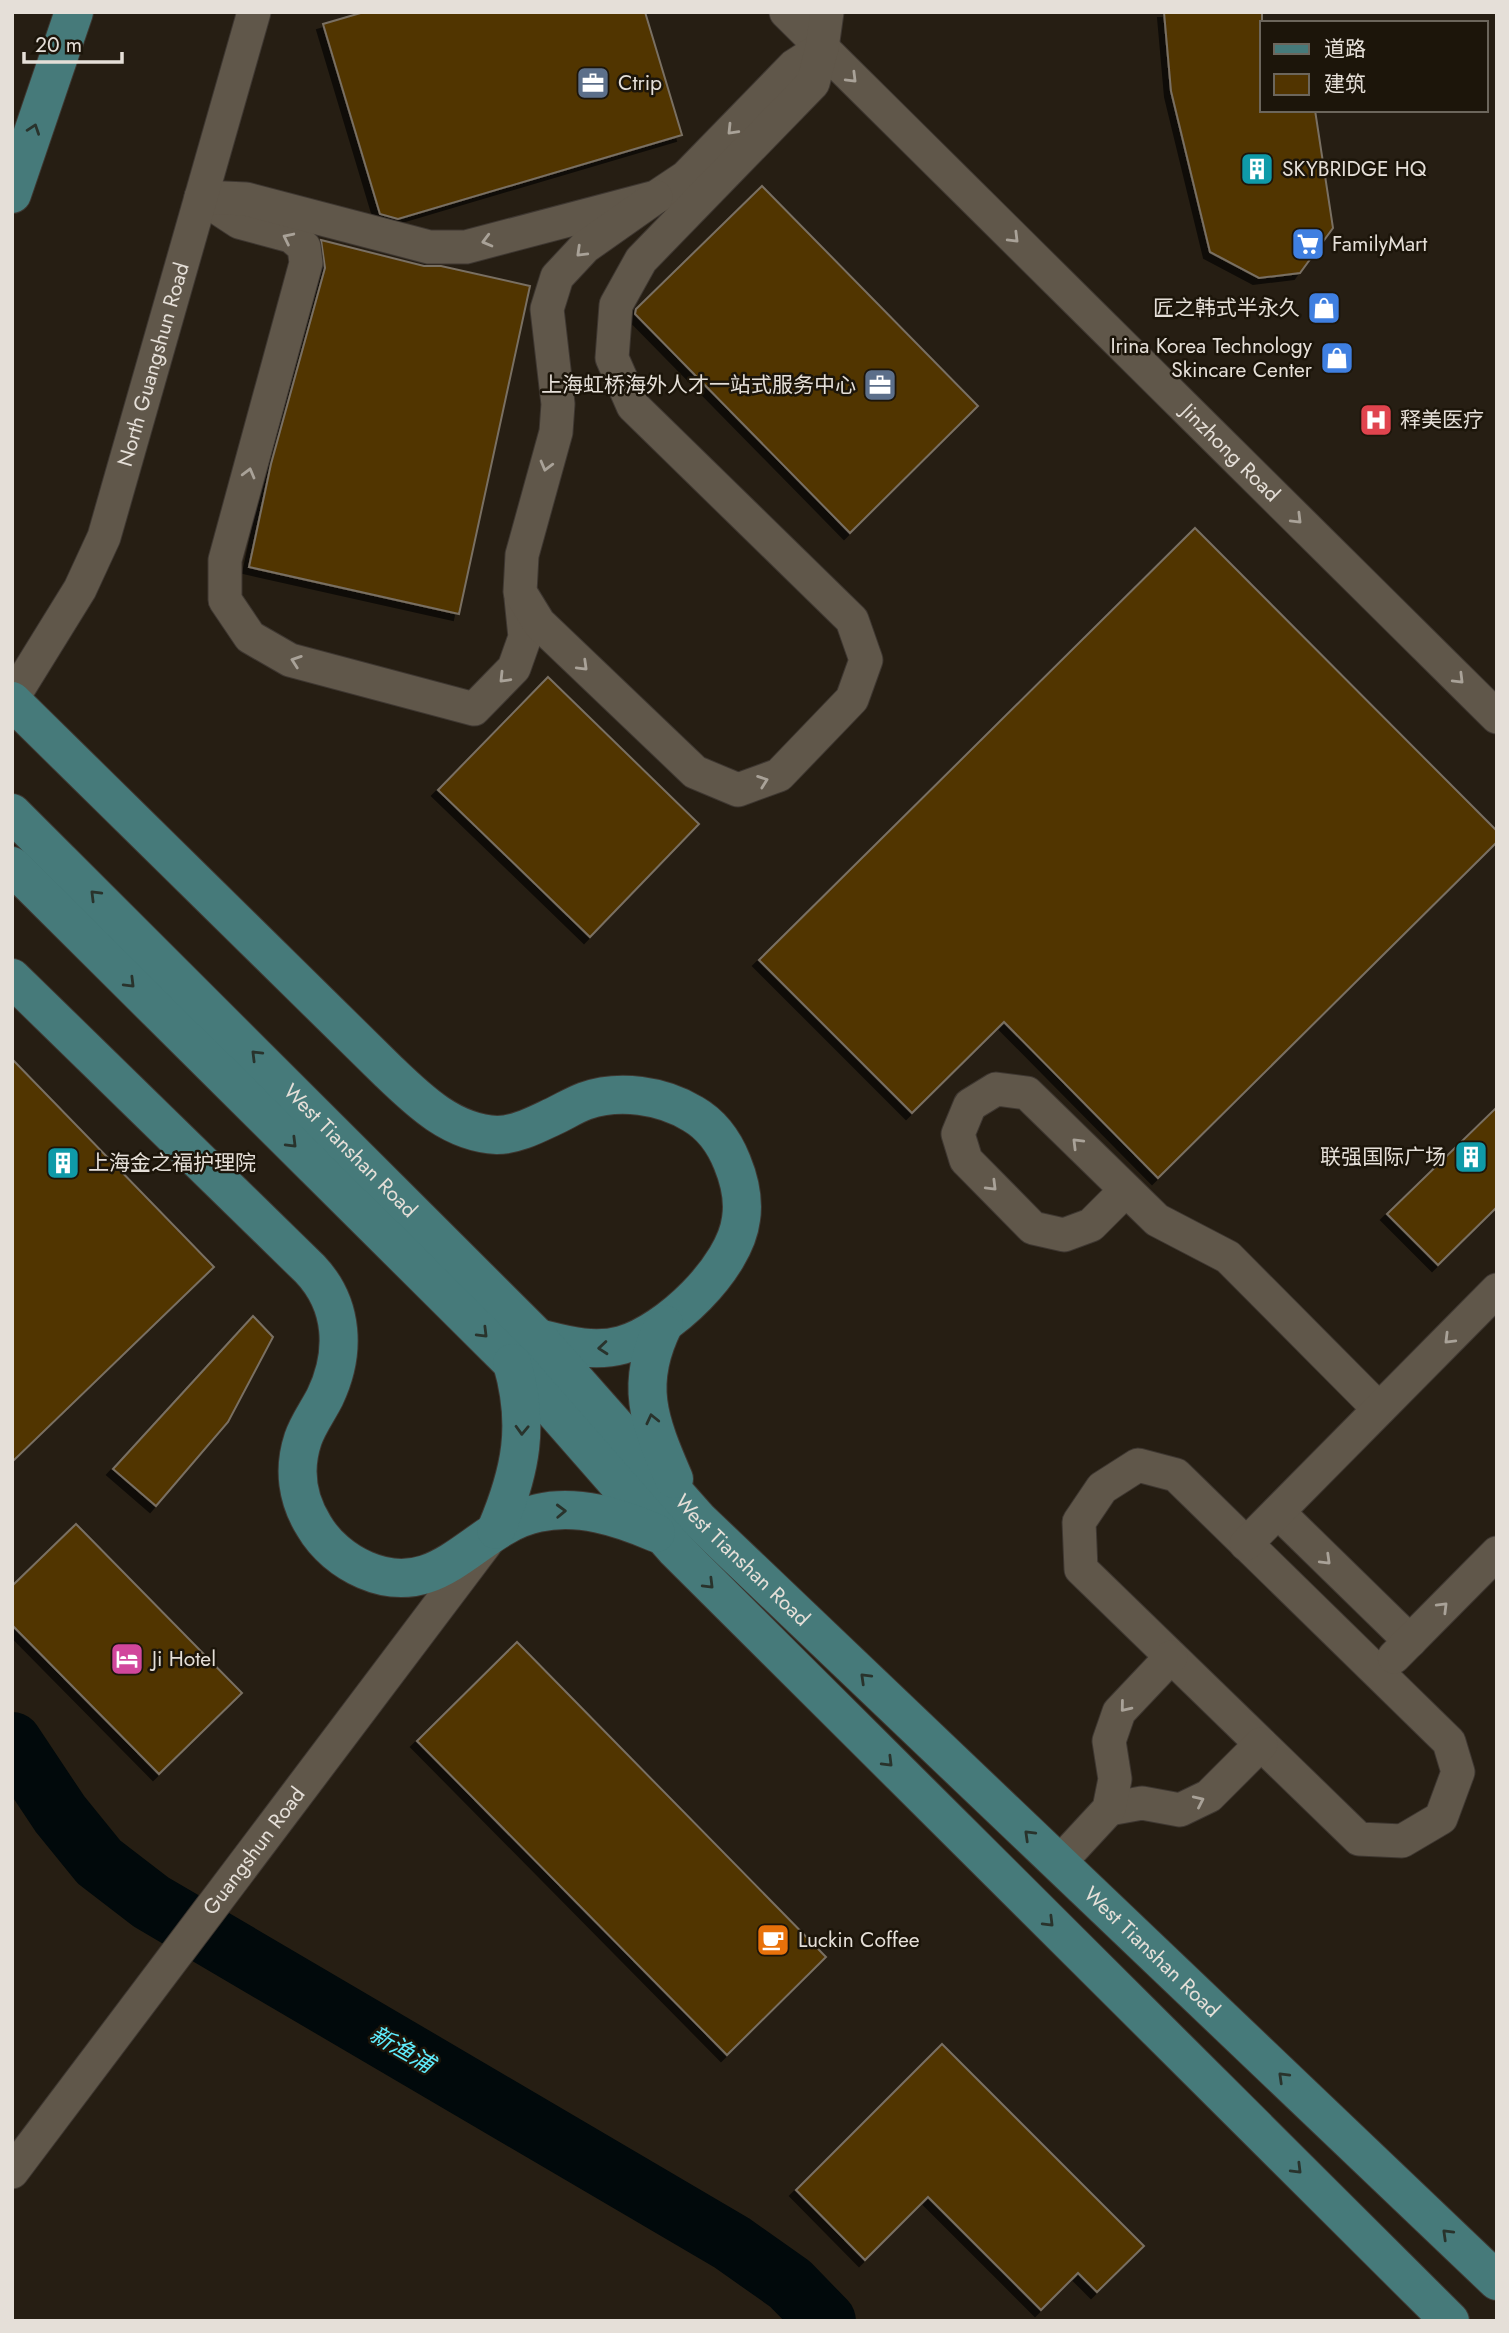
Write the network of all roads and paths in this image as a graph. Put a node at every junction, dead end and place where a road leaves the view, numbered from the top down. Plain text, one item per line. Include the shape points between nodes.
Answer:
1 (74, 12) edge
2 (254, 12) edge
3 (786, 12) edge
4 (827, 12) edge
5 (822, 48) junction
6 (12, 194) edge
7 (201, 197) junction
8 (656, 197) junction
9 (520, 592) junction
10 (12, 700) edge
11 (1497, 717) edge
12 (12, 813) edge
13 (12, 866) edge
14 (12, 978) edge
15 (1125, 1191) junction
16 (448, 1272) junction
17 (1497, 1290) edge
18 (664, 1324) junction
19 (525, 1350) junction
20 (1380, 1409) junction
21 (685, 1505) junction
22 (1278, 1512) junction
23 (496, 1530) junction
24 (661, 1535) junction
25 (1246, 1544) junction
26 (1497, 1553) edge
27 (1410, 1641) junction
28 (1171, 1657) junction
29 (1378, 1673) junction
30 (1261, 1744) junction
31 (1109, 1809) junction
32 (1059, 1863) junction
33 (12, 2172) edge
34 (1497, 2281) edge
35 (1450, 2321) edge

6 -> 1 main road
2 - 7 street, North Guangshun Road
3 - 5 street, Jinzhong Road
4 - 5 street
5 -> 8 street via 794,66 686,177
9 -> 5 street via 539,623 695,772 738,790 779,775 852,699 866,660 852,620 633,406 612,358 616,305 640,260 813,83
5 -> 11 street, Jinzhong Road
8 -> 7 street via 466,247 429,247 246,199
9 -> 7 street via 525,637 514,668 474,709 290,660 250,637 226,600 225,560 306,263 304,247 291,236 239,222
7 - 10 street, North Guangshun Road via 104,537 80,589
8 -> 9 street via 585,247 557,277 547,309 558,404 556,432 522,555
10 - 18 main road via 434,1112 472,1130 503,1135 583,1101 629,1095 676,1105 704,1121 722,1142 736,1170 741,1221 717,1269
16 -> 12 main road, West Tianshan Road
13 -> 16 main road, West Tianshan Road
14 - 23 main road via 310,1269 326,1290 338,1318 339,1352 328,1389 304,1436 297,1472 304,1508 326,1541 359,1567 397,1579 442,1568
15 -> 15 street via 1027,1094 996,1088 970,1105 958,1134 966,1160 1033,1228 1064,1235 1082,1228
15 - 20 street via 1157,1220 1228,1257
16 - 19 main road, West Tianshan Road
17 -> 20 street
18 -> 19 main road via 634,1341 606,1348
21 -> 18 main road via 655,1431 647,1395 650,1360
19 - 21 main road, West Tianshan Road
19 -> 23 main road via 521,1452
19 - 24 main road, West Tianshan Road
20 - 22 street
32 -> 21 main road, West Tianshan Road
22 - 25 street
22 -> 27 street
23 -> 24 main road via 537,1513 577,1511 614,1517
23 - 33 street, Guangshun Road
24 -> 35 main road, West Tianshan Road
25 - 28 street via 1176,1475 1138,1465 1102,1488 1079,1521 1081,1569
25 - 29 street
27 -> 26 street
27 - 29 street
28 - 30 street
28 -> 31 street via 1119,1712 1109,1741 1115,1779
29 - 30 street via 1449,1742 1458,1772 1441,1818 1402,1841 1359,1839
31 -> 30 street via 1142,1803 1180,1810 1209,1797
31 - 32 street
34 -> 32 main road, West Tianshan Road

